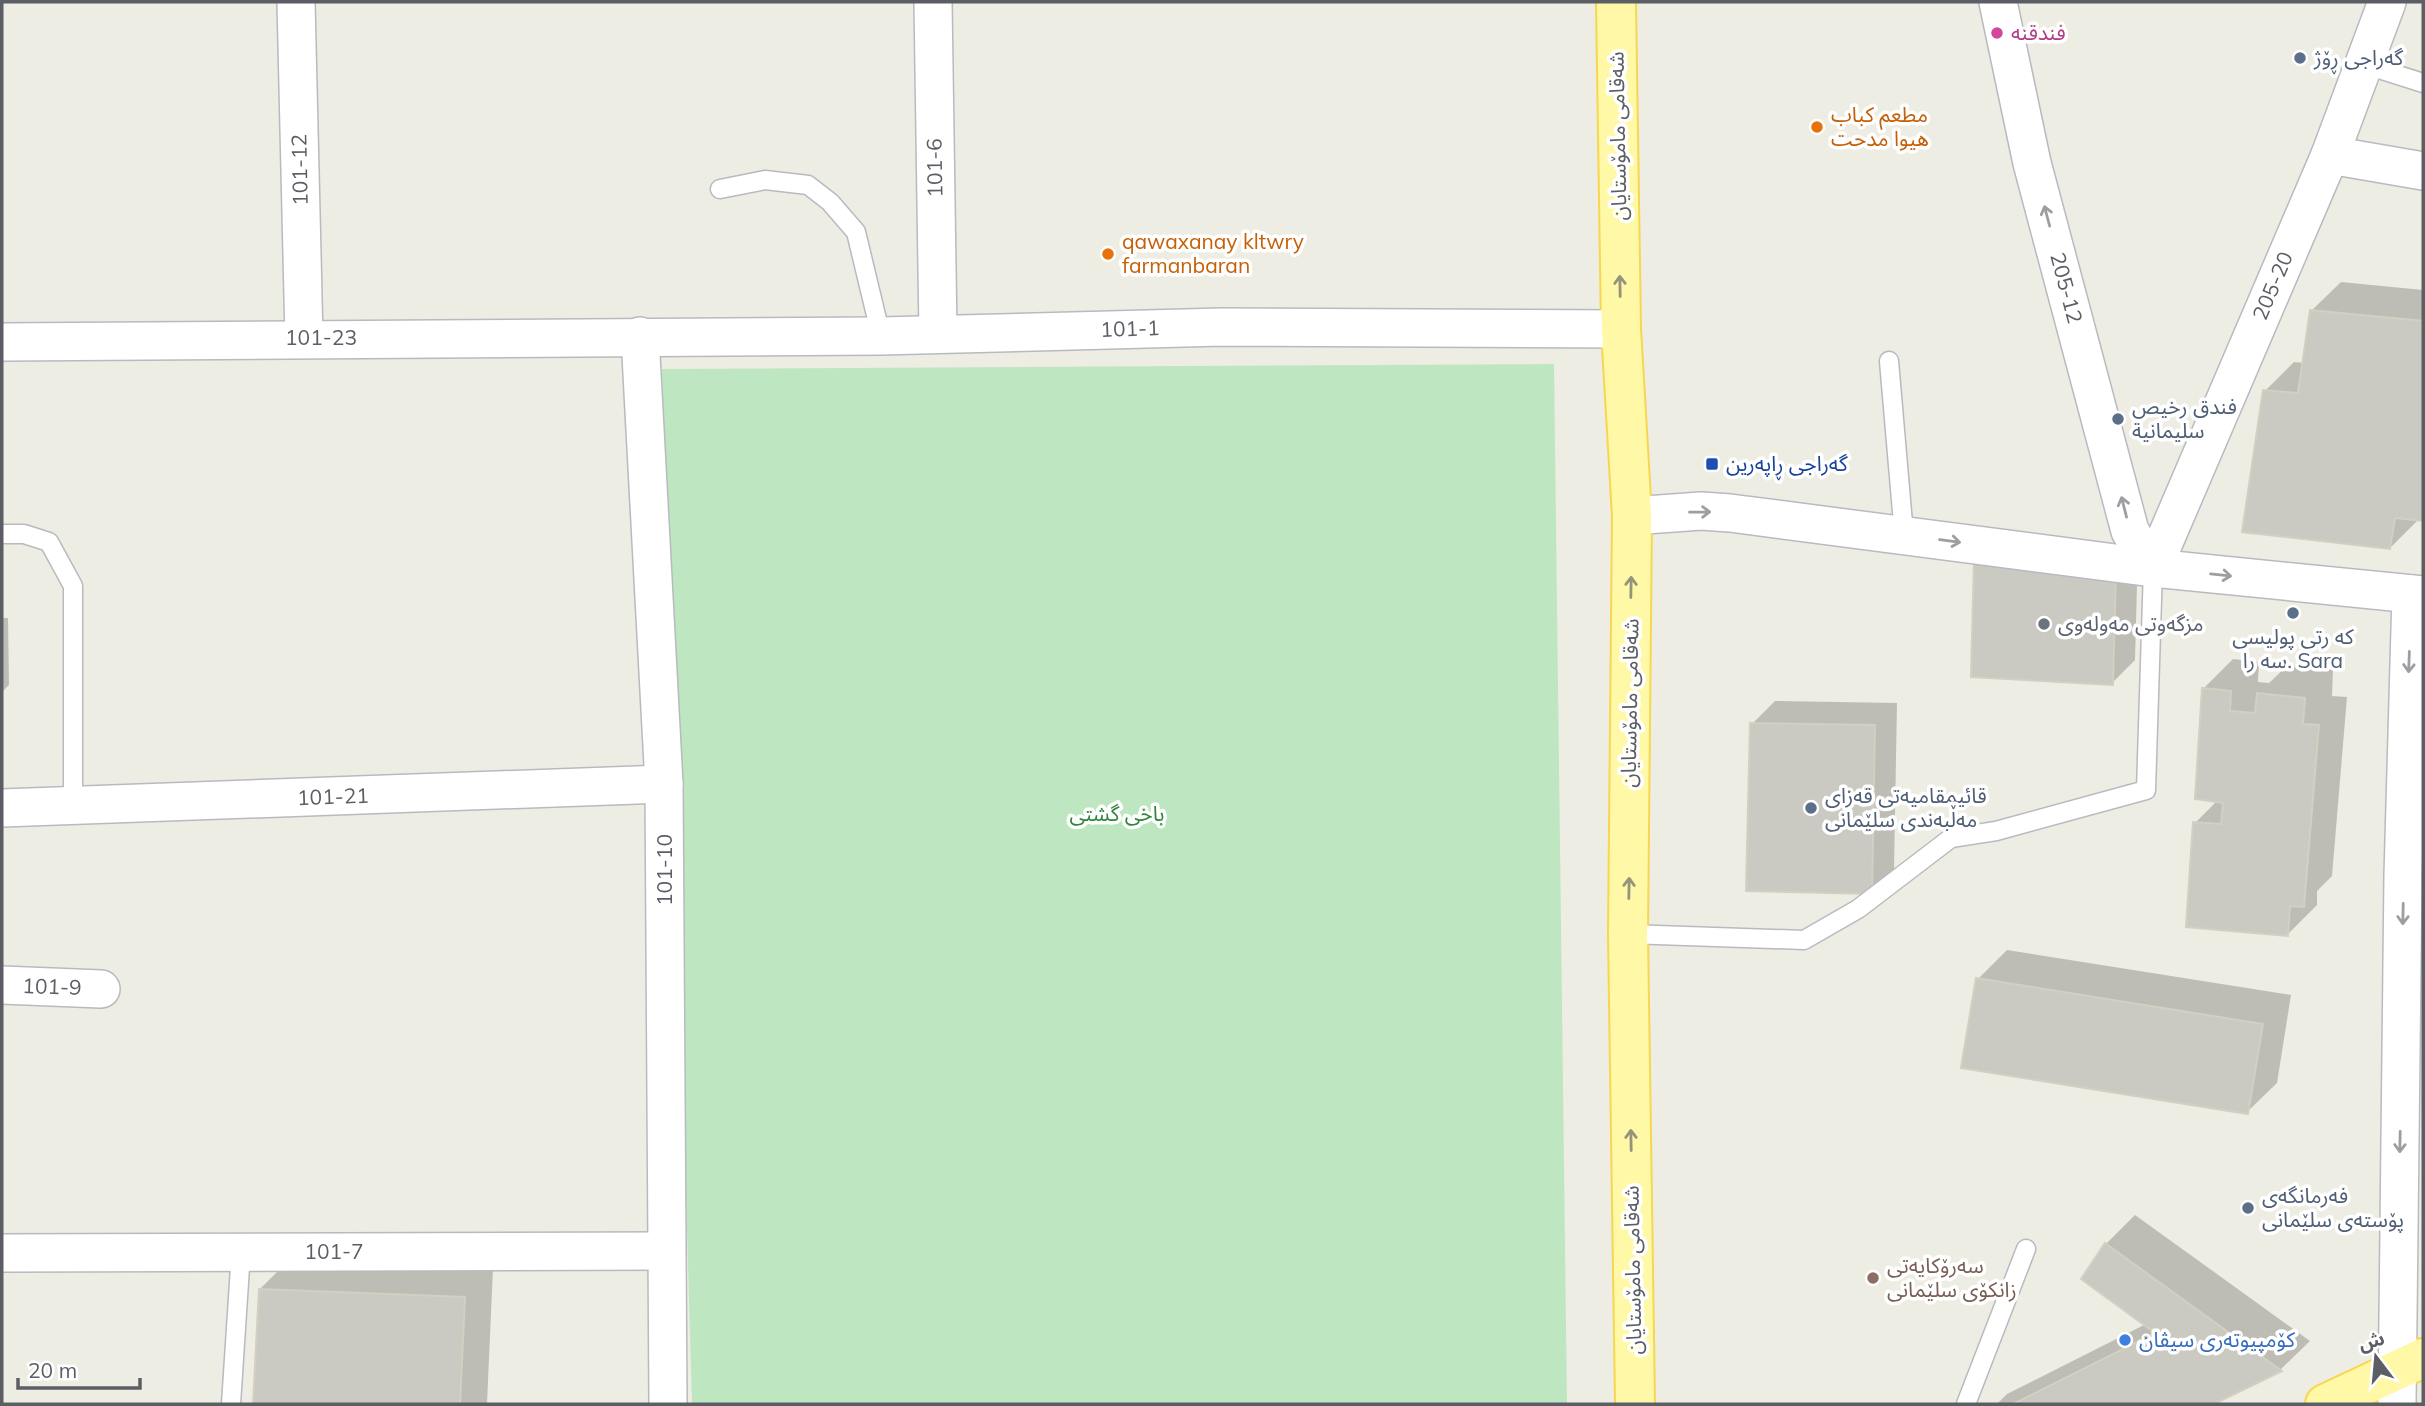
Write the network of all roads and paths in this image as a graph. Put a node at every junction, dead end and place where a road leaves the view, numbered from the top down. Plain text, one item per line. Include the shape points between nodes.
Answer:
1 (296, 2) edge
2 (933, 2) edge
3 (1616, 2) edge
4 (1998, 2) edge
5 (2387, 2) edge
6 (2363, 64) junction
7 (2423, 83) edge
8 (2329, 155) junction
9 (2423, 171) edge
10 (720, 189) dead end
11 (1621, 329) junction
12 (938, 334) junction
13 (640, 336) junction
14 (881, 336) junction
15 (304, 339) junction
16 (2, 342) edge
17 (1889, 361) dead end
18 (1632, 516) junction
19 (2, 534) edge
20 (1904, 535) junction
21 (2153, 568) junction
22 (2417, 595) edge
23 (664, 784) junction
24 (73, 807) junction
25 (2, 808) edge
26 (2413, 876) edge
27 (1628, 934) junction
28 (2, 985) edge
29 (101, 989) dead end
30 (2026, 1249) dead end
31 (666, 1251) junction
32 (241, 1252) junction
33 (2, 1253) edge
34 (2405, 1378) edge
35 (231, 1404) edge
36 (668, 1404) edge
37 (1634, 1404) edge
38 (1966, 1404) edge
39 (2325, 1404) edge

1 - 15 street, 101-12
2 - 12 street, 101-6
11 -> 3 main road, شەقامی مامۆستایان
21 -> 4 street, 205-12 via 2130,531 2032,163
5 - 6 street, 205-20
6 - 7 lane
6 - 8 street, 205-20
8 - 9 street
8 - 21 street, 205-20
10 - 14 lane via 765,180 808,185 830,202 856,232
11 - 12 street, 101-1 via 1222,327
11 - 18 main road, شەقامی مامۆستایان
12 - 14 street, 101-1
13 - 14 street, 101-1
13 - 15 street, 101-23
13 - 23 street, 101-10
15 - 16 street, 101-23
17 - 20 lane
18 -> 20 street via 1720,512
27 -> 18 main road, شەقامی مامۆستایان
19 - 24 lane via 24,534 49,542 73,586
20 -> 21 street
21 -> 22 street
21 - 27 lane via 2146,790 1996,831 1951,838 1858,909 1804,940
22 -> 26 street
23 - 24 street, 101-21
23 - 31 street, 101-10
24 - 25 street, 101-21
26 -> 34 street
37 -> 27 main road, شەقامی مامۆستایان
28 - 29 street, 101-9
30 - 38 lane
31 - 32 street, 101-7
31 - 36 street, 101-10
32 - 33 street, 101-7
32 - 35 lane
34 - 39 main road

